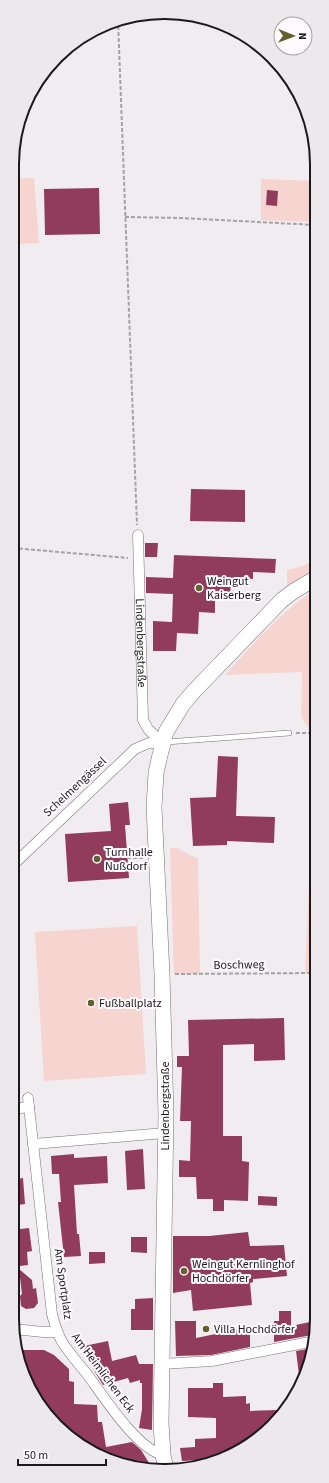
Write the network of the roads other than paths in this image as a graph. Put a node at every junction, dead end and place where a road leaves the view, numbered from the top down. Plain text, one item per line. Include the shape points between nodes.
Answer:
1 (138, 535) road end
2 (310, 582) edge
3 (289, 733) road end
4 (162, 743) junction
5 (19, 858) edge
6 (19, 1106) edge
7 (165, 1133) junction
8 (33, 1144) junction
9 (19, 1330) edge
10 (57, 1332) junction
11 (308, 1342) edge
12 (162, 1364) junction
13 (165, 1462) edge

1 - 4 street, Lindenbergstraße via 143,720
2 - 4 main road, Lindenbergstraße via 294,591 270,612 195,690 174,718
3 - 4 lane
4 - 5 street, Schelmengässel via 149,743 135,749
4 - 7 main road, Lindenbergstraße via 156,773 154,807 162,974
6 - 8 street, Am Sportplatz via 29,1102
7 - 8 street
7 - 12 main road, Lindenbergstraße
8 - 10 street, Am Sportplatz via 52,1314
9 - 10 street, Am Heimlichen Eck
10 - 13 street, Am Heimlichen Eck via 122,1421
11 - 12 street via 212,1361
12 - 13 main road, Lindenbergstraße via 161,1423

